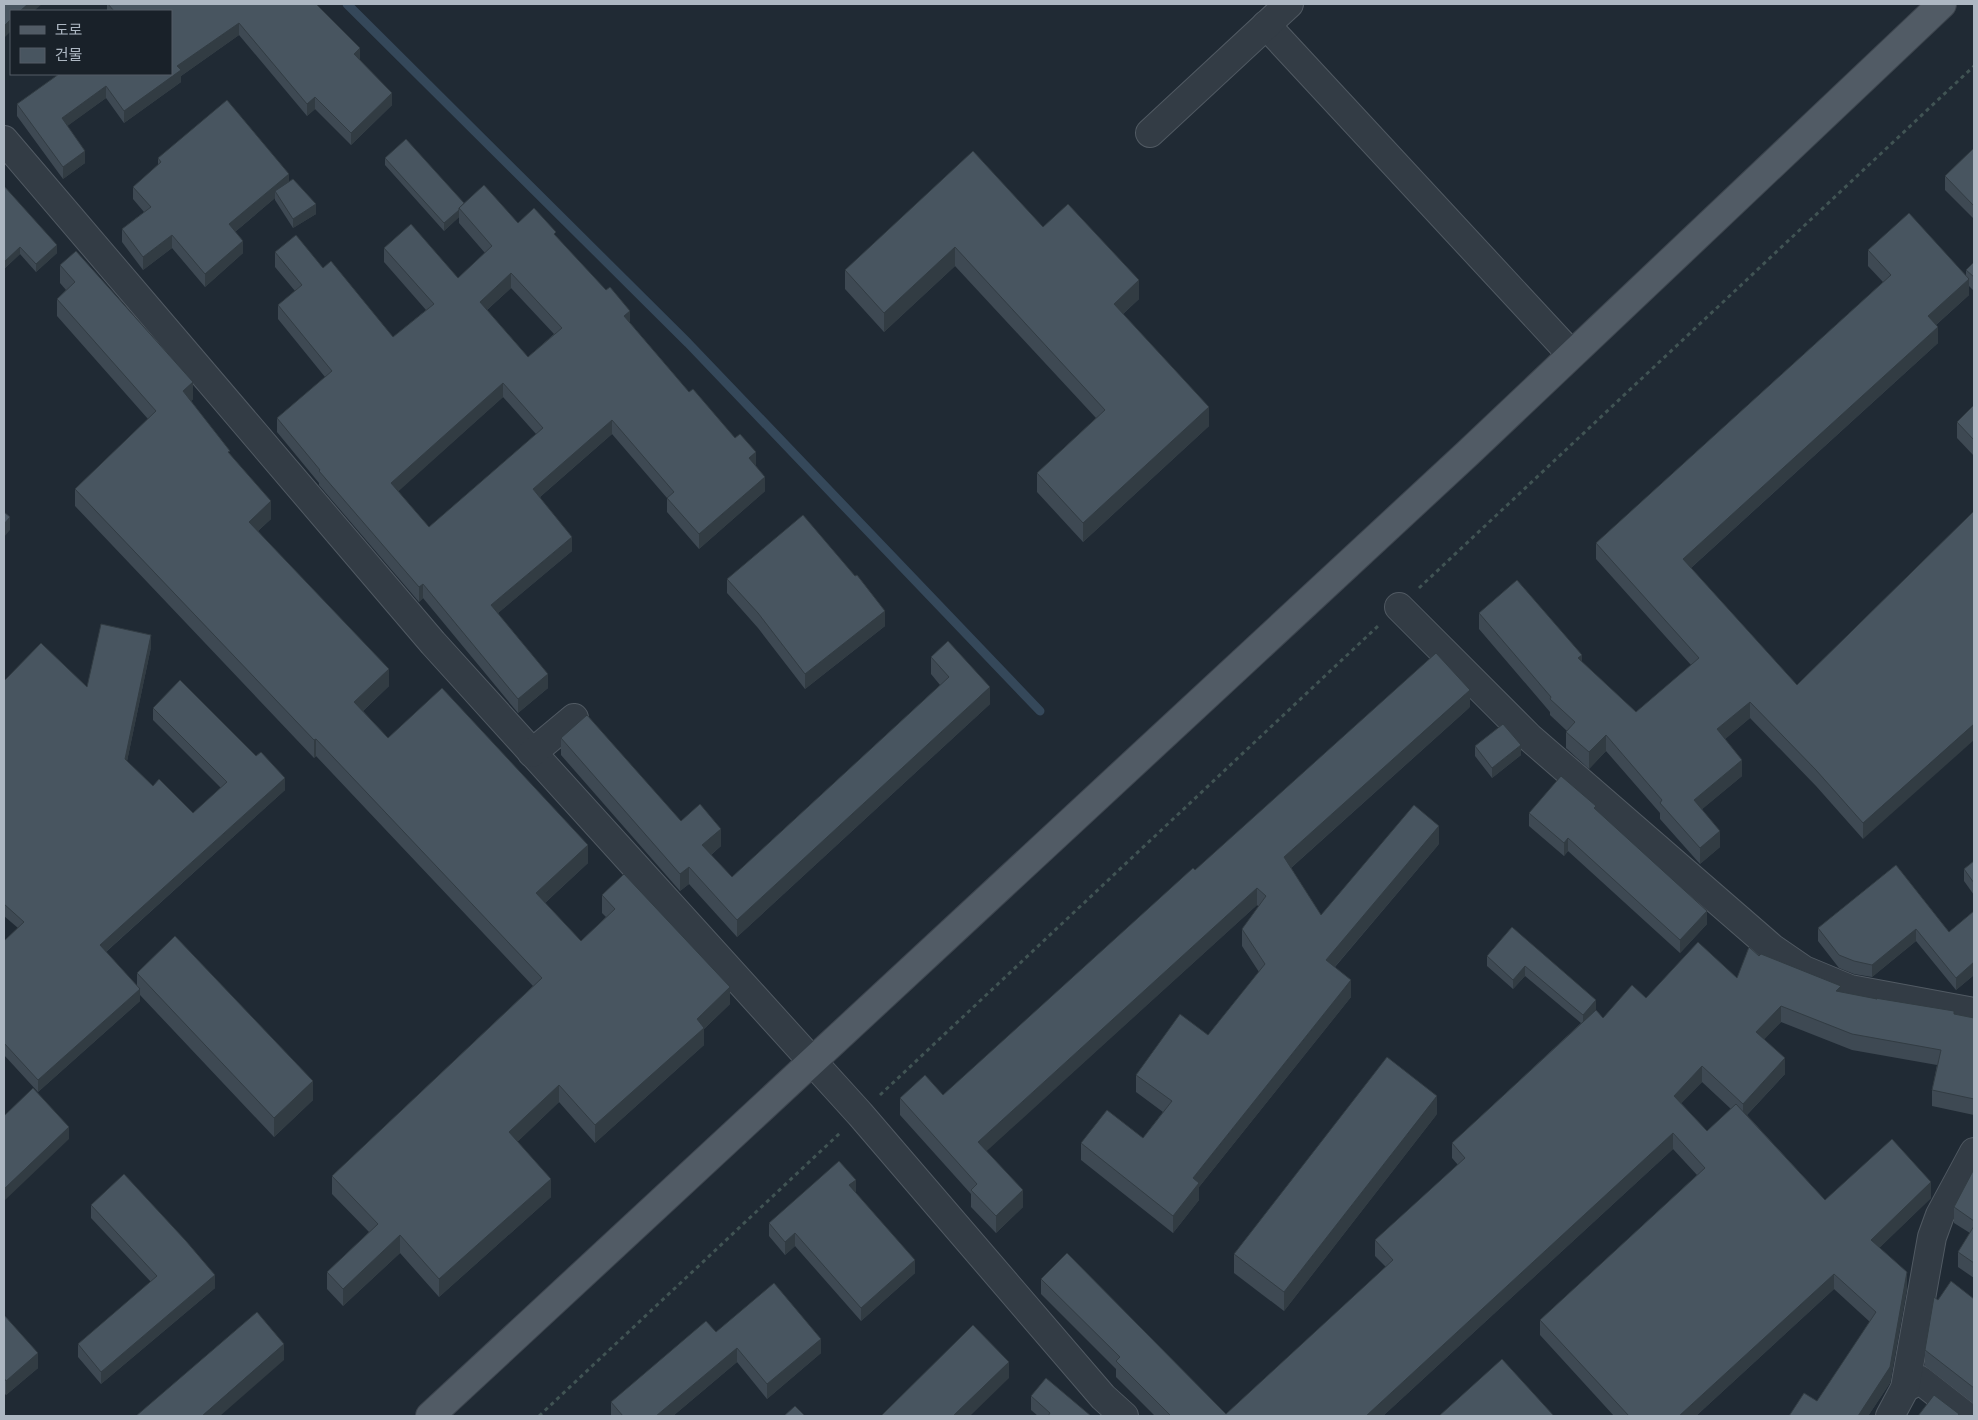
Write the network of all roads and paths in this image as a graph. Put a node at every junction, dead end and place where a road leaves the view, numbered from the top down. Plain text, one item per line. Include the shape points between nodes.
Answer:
1 (1289, 4) edge
2 (1942, 4) edge
3 (1266, 25) junction
4 (1974, 66) edge
5 (1150, 133) dead end
6 (4, 140) edge
7 (1571, 354) junction
8 (1399, 607) junction
9 (574, 718) dead end
10 (532, 753) junction
11 (1974, 1012) edge
12 (812, 1062) junction
13 (860, 1114) junction
14 (1974, 1152) edge
15 (1905, 1388) junction
16 (430, 1416) edge
17 (539, 1416) edge
18 (1124, 1416) edge
19 (1890, 1416) edge
20 (1966, 1416) edge

1 - 3 street
2 - 7 main road
3 - 5 street
3 - 7 street
4 - 8 path
6 - 10 street via 433,643
7 - 12 main road
8 - 11 street via 1530,737 1772,948 1804,970 1850,990
8 - 13 path
9 - 10 street
10 - 12 street
12 - 13 street
12 - 16 main road
13 - 17 path
13 - 18 street via 1103,1397
14 - 15 street via 1940,1215 1932,1237
15 - 19 street
15 - 20 street via 1920,1380

